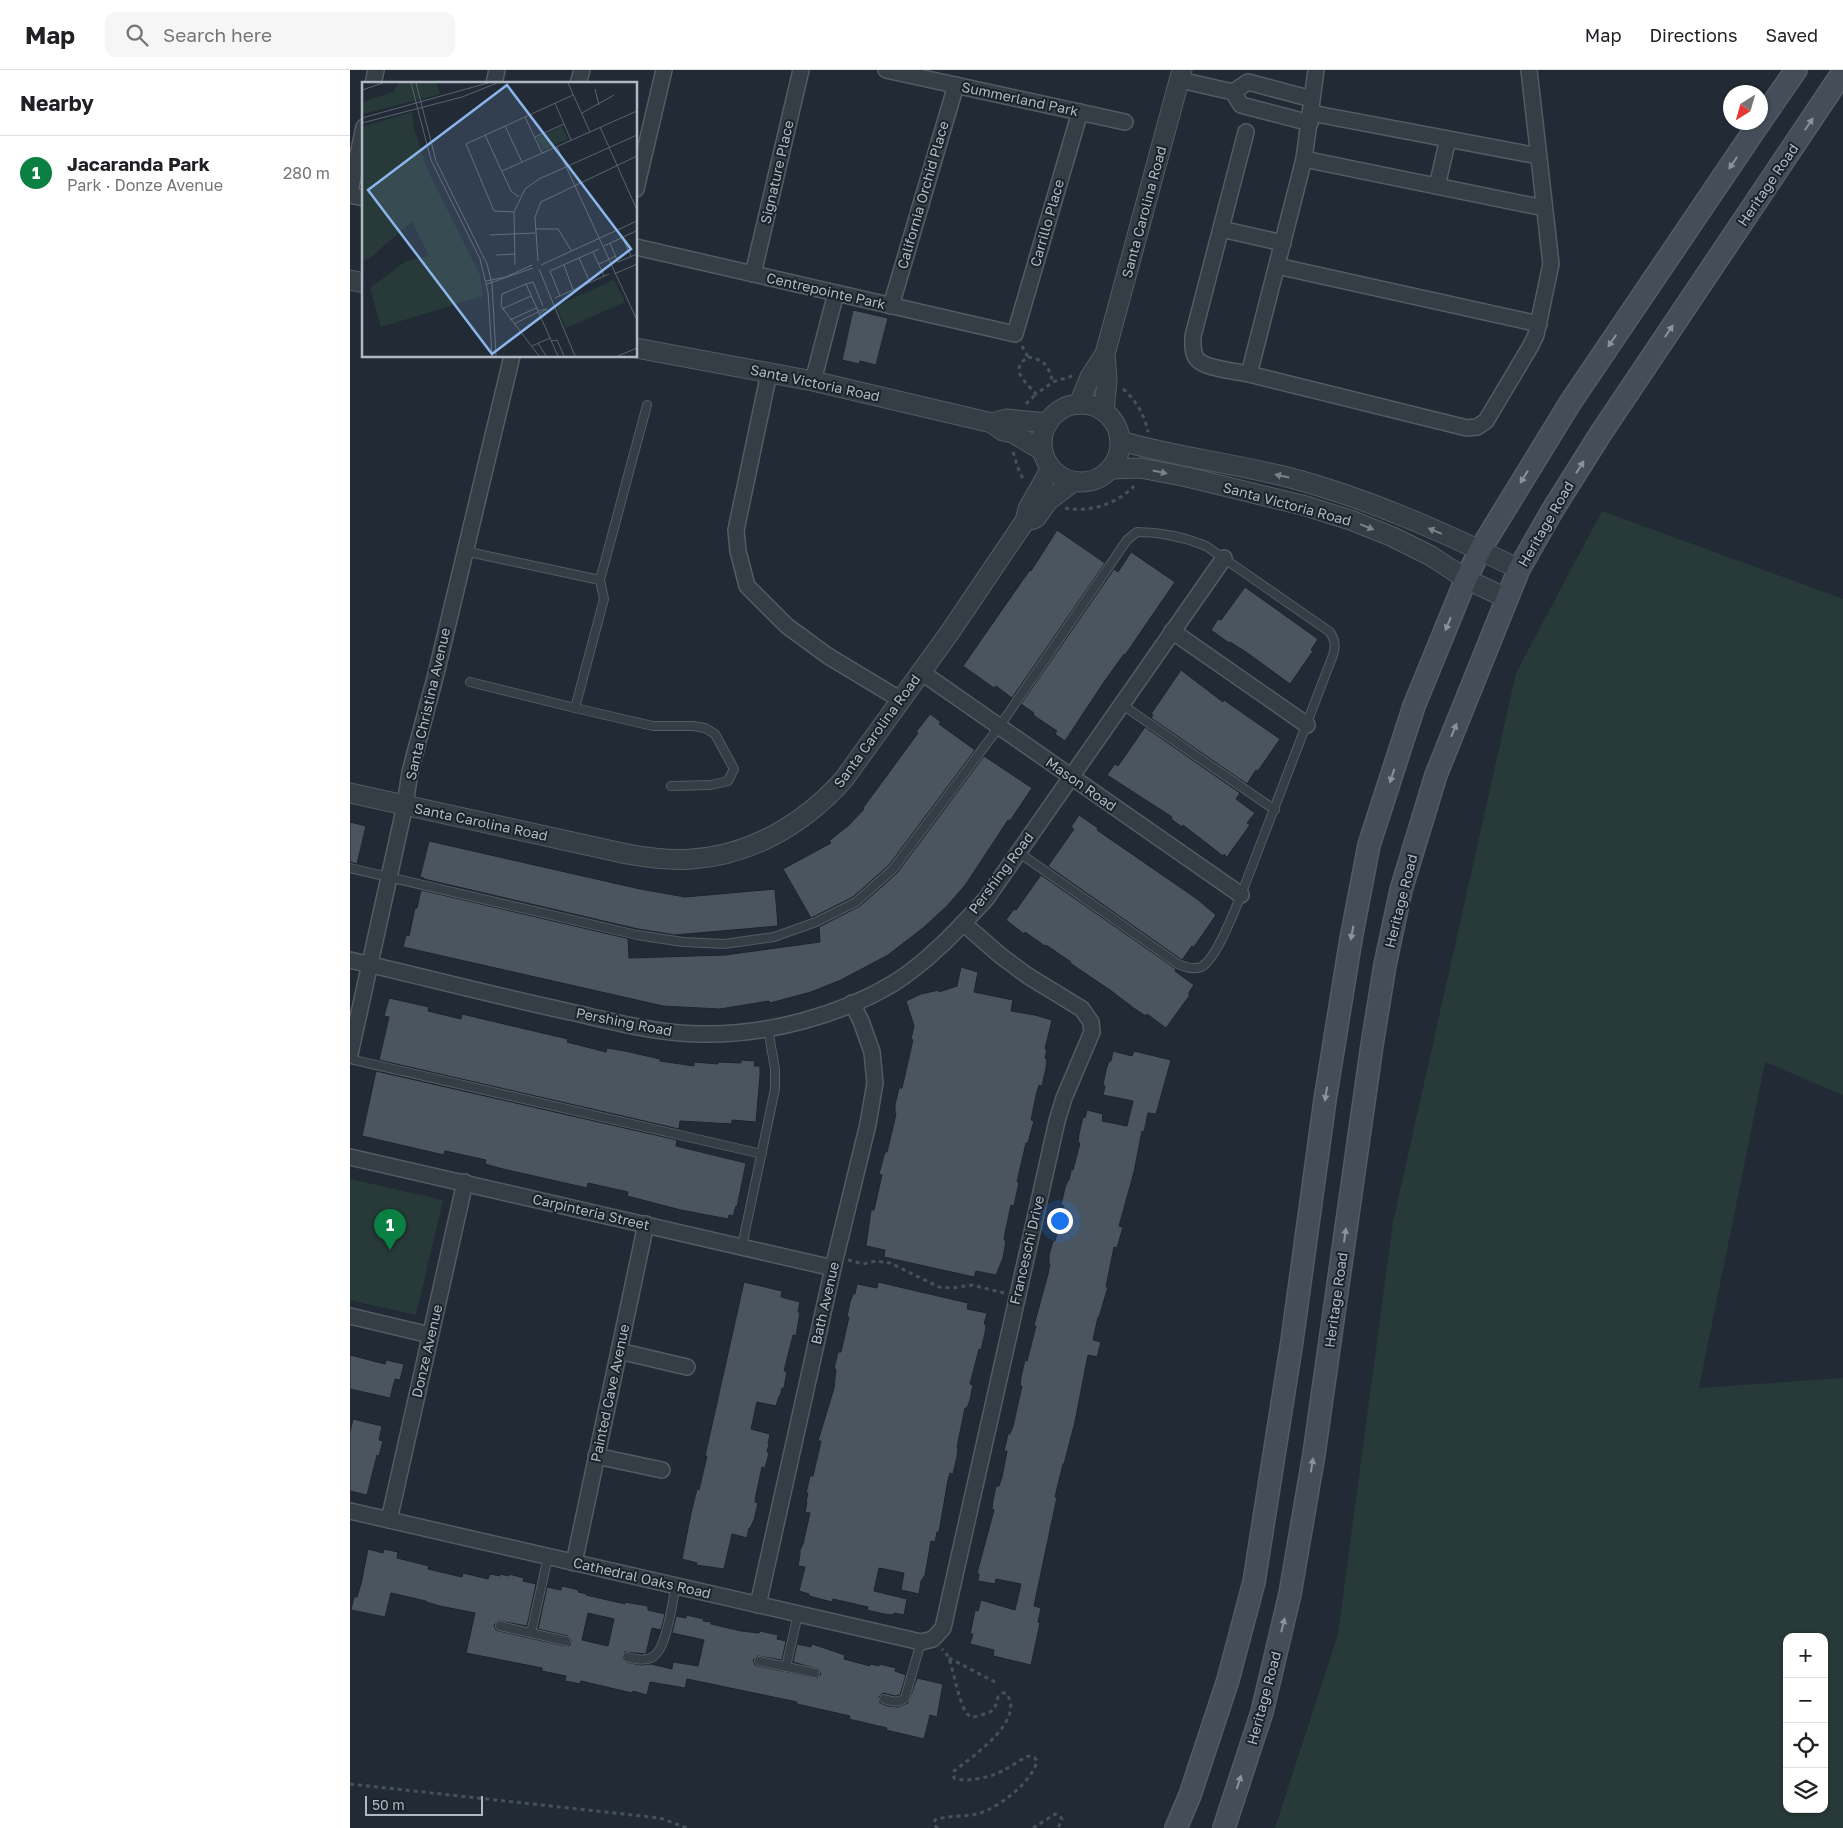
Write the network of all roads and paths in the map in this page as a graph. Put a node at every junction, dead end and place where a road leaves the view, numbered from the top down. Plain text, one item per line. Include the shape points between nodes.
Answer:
1 (664, 70) edge
2 (800, 70) edge
3 (886, 70) edge
4 (1316, 70) edge
5 (1529, 70) edge
6 (1796, 70) edge
7 (1843, 72) edge
8 (1181, 75) edge
9 (956, 85) junction
10 (1273, 88) junction
11 (1233, 92) junction
12 (1768, 110) edge
13 (1080, 112) junction
14 (1267, 112) junction
15 (1311, 112) junction
16 (1125, 122) dead end
17 (1755, 130) edge
18 (643, 132) edge
19 (1246, 132) dead end
20 (362, 136) edge
21 (1448, 139) junction
22 (1538, 156) junction
23 (1304, 158) junction
24 (638, 173) edge
25 (1437, 186) junction
26 (350, 191) edge
27 (1544, 208) junction
28 (1221, 229) junction
29 (1283, 243) junction
30 (638, 247) edge
31 (1277, 266) junction
32 (753, 274) junction
33 (836, 293) junction
34 (891, 306) junction
35 (1539, 324) junction
36 (1015, 334) junction
37 (638, 348) edge
38 (1105, 354) junction
39 (1028, 357) junction
40 (512, 358) edge
41 (769, 373) junction
42 (1249, 374) junction
43 (1079, 376) dead end
44 (813, 381) junction
45 (1053, 382) junction
46 (1120, 387) dead end
47 (1080, 404) junction
48 (647, 405) dead end
49 (1104, 411) junction
50 (992, 423) junction
51 (1048, 423) junction
52 (1149, 440) dead end
53 (1121, 442) junction
54 (1012, 449) dead end
55 (1047, 459) junction
56 (1111, 469) junction
57 (1072, 482) junction
58 (1137, 482) dead end
59 (1028, 485) dead end
60 (1063, 508) dead end
61 (1025, 521) junction
62 (1480, 550) junction
63 (464, 551) junction
64 (1224, 558) junction
65 (1519, 569) junction
66 (1466, 578) junction
67 (600, 580) junction
68 (1506, 598) junction
69 (1172, 632) junction
70 (921, 672) junction
71 (470, 682) dead end
72 (901, 700) junction
73 (1121, 704) junction
74 (575, 708) junction
75 (1307, 725) junction
76 (999, 727) junction
77 (1070, 777) junction
78 (671, 786) dead end
79 (350, 793) edge
80 (405, 805) junction
81 (1274, 810) junction
82 (1018, 852) junction
83 (350, 868) edge
84 (390, 877) junction
85 (1241, 895) junction
86 (963, 923) junction
87 (350, 960) edge
88 (371, 964) junction
89 (852, 1003) junction
90 (768, 1028) junction
91 (350, 1054) edge
92 (350, 1060) edge
93 (762, 1154) junction
94 (350, 1157) edge
95 (465, 1182) junction
96 (646, 1224) junction
97 (742, 1246) junction
98 (834, 1262) junction
99 (1017, 1297) junction
100 (350, 1316) edge
101 (430, 1335) junction
102 (619, 1350) junction
103 (687, 1367) dead end
104 (596, 1456) junction
105 (662, 1470) dead end
106 (350, 1511) edge
107 (389, 1520) junction
108 (548, 1557) junction
109 (574, 1563) junction
110 (676, 1586) junction
111 (758, 1605) junction
112 (798, 1614) junction
113 (500, 1626) dead end
114 (531, 1633) junction
115 (928, 1640) junction
116 (566, 1642) dead end
117 (628, 1657) dead end
118 (949, 1657) junction
119 (759, 1661) dead end
120 (786, 1667) junction
121 (815, 1673) dead end
122 (995, 1682) dead end
123 (884, 1699) dead end
124 (350, 1784) edge
125 (687, 1828) edge
126 (938, 1828) edge
127 (1033, 1828) edge
128 (1058, 1828) edge
129 (1176, 1828) edge
130 (1224, 1828) edge

1 - 18 street
2 - 32 street, Signature Place
3 - 9 street, Summerland Park
4 - 15 street
5 - 22 street
6 - 12 main road
65 -> 7 main road, Heritage Road via 1601,433
8 - 11 street
8 - 38 street, Santa Carolina Road
9 - 13 street, Summerland Park
9 - 34 street, California Orchid Place
10 - 11 street via 1248,82
10 - 14 street
10 - 15 street
11 - 14 street via 1241,105
13 - 16 street, Summerland Park
13 - 36 street, Carrillo Place
14 - 15 street
15 - 21 street
15 - 23 street
17 -> 62 main road via 1570,403
18 - 24 street
19 - 28 street
20 - 26 street
21 - 22 street
21 - 25 street
22 - 27 street
23 - 25 street
23 - 29 street
25 - 27 street
27 - 35 street via 1551,264
28 - 29 street
28 - 42 street via 1193,336 1193,349 1196,359 1204,365
29 - 31 street
30 - 32 street, Centrepointe Park
31 - 35 street
31 - 42 street
32 - 33 street, Centrepointe Park
33 - 34 street, Centrepointe Park
33 - 44 street
34 - 36 street, Centrepointe Park
35 - 42 street via 1530,347 1491,414 1486,421 1467,428
36 - 39 path
37 - 41 street, Santa Victoria Road
38 - 47 street, Santa Carolina Road via 1090,377
38 - 49 street, Santa Carolina Road
39 - 45 path via 1045,363
39 - 45 path via 1022,361 1019,376 1036,394
40 - 63 street, Santa Christina Avenue
41 - 44 street, Santa Victoria Road
41 - 72 street via 736,530 747,586 787,626 828,656
43 - 45 path
44 - 50 street, Santa Victoria Road
46 - 52 path via 1136,403 1146,423
47 - 49 street
47 - 51 street via 1061,409
48 - 67 lane
49 - 53 street via 1112,419
50 - 51 street, Santa Victoria Road via 1006,419
50 - 55 street, Santa Victoria Road via 1003,432 1013,433
51 - 55 street via 1044,431
53 - 56 street via 1117,461
62 -> 53 street, Santa Victoria Road via 1348,495 1286,477
54 - 59 path
55 - 57 street via 1060,477
55 - 61 street, Santa Carolina Road
56 - 57 street via 1094,481
56 -> 66 street, Santa Victoria Road via 1143,468 1306,506 1393,537
57 - 61 street, Santa Carolina Road via 1048,501 1036,518
58 - 60 path via 1130,490 1102,506
61 - 70 street, Santa Carolina Road
62 - 65 street, Santa Victoria Road
62 - 66 main road
63 - 67 lane
63 - 80 street, Santa Christina Avenue via 410,772
64 - 69 street, Pershing Road
64 - 75 lane via 1330,632 1334,639 1333,655
64 - 76 lane via 1189,539 1137,532 1127,540
65 - 68 main road, Heritage Road
66 - 68 street, Santa Victoria Road
66 -> 129 main road via 1414,706 1369,845 1325,1100 1254,1582 1228,1680
67 - 74 lane via 604,599
130 -> 68 main road, Heritage Road via 1262,1712 1290,1594 1314,1454 1372,1045 1402,890 1436,775
69 - 73 street, Pershing Road
69 - 75 street
70 - 72 street, Santa Carolina Road
70 - 76 street, Mason Road
71 - 74 lane
72 - 80 street, Santa Carolina Road via 825,800 782,832 719,856 673,859 627,854
73 - 77 street, Pershing Road
73 - 81 lane
74 - 78 lane via 653,726 705,728 715,734 734,769 728,781
75 - 81 lane
76 - 77 street, Mason Road
76 - 84 lane via 893,869 856,902 816,922 774,937 724,944 637,935
77 - 82 street, Pershing Road
77 - 85 street, Mason Road
79 - 80 street, Santa Carolina Road
80 - 84 street, Santa Christina Avenue
81 - 85 lane
82 - 85 lane via 1178,964 1190,968 1208,962
82 - 86 street, Pershing Road via 986,899
83 - 84 lane
84 - 88 street, Santa Christina Avenue
86 - 89 street, Pershing Road via 926,958 894,982
86 - 99 street, Franceschi Drive via 1028,976 1082,1009 1091,1022 1092,1032 1057,1122
87 - 88 street, Pershing Road
88 - 90 street, Pershing Road via 537,1005 666,1032 710,1034
88 - 91 street, Santa Christina Avenue
89 - 90 street, Pershing Road via 810,1019
89 - 98 street, Bath Avenue via 872,1052 875,1082 868,1124
90 - 93 lane via 775,1089
92 - 93 lane
93 - 97 lane
94 - 95 street, Carpinteria Street
95 - 96 street, Carpinteria Street
95 - 101 street, Donze Avenue
96 - 97 street, Carpinteria Street
96 - 102 street, Painted Cave Avenue
97 - 98 street, Carpinteria Street
98 - 99 path via 890,1263 939,1287 972,1285
98 - 111 street, Bath Avenue
99 - 115 street, Franceschi Drive via 943,1628
100 - 101 street
101 - 107 street, Donze Avenue
102 - 103 street
102 - 104 street, Painted Cave Avenue
104 - 105 street
104 - 109 street, Painted Cave Avenue
106 - 107 street, Cathedral Oaks Road
107 - 108 street, Cathedral Oaks Road
108 - 109 street, Cathedral Oaks Road
108 - 114 lane
109 - 110 street, Cathedral Oaks Road
110 - 111 street, Cathedral Oaks Road
110 - 117 lane via 660,1650 646,1660
111 - 112 street, Cathedral Oaks Road
112 - 115 street, Cathedral Oaks Road
112 - 120 lane
113 - 114 lane
114 - 116 lane
115 - 118 path
115 - 123 lane via 905,1698 895,1702
118 - 122 path
118 - 126 path via 963,1708 968,1715 972,1717 990,1712 1003,1693 1010,1698 1011,1708 998,1734 954,1771 954,1778 965,1780 986,1776 1028,1756 1037,1761 1024,1783 1008,1797 980,1813 935,1820 934,1825
119 - 120 lane
120 - 121 lane
124 - 125 path via 660,1818
127 - 128 path via 1055,1814 1062,1818

